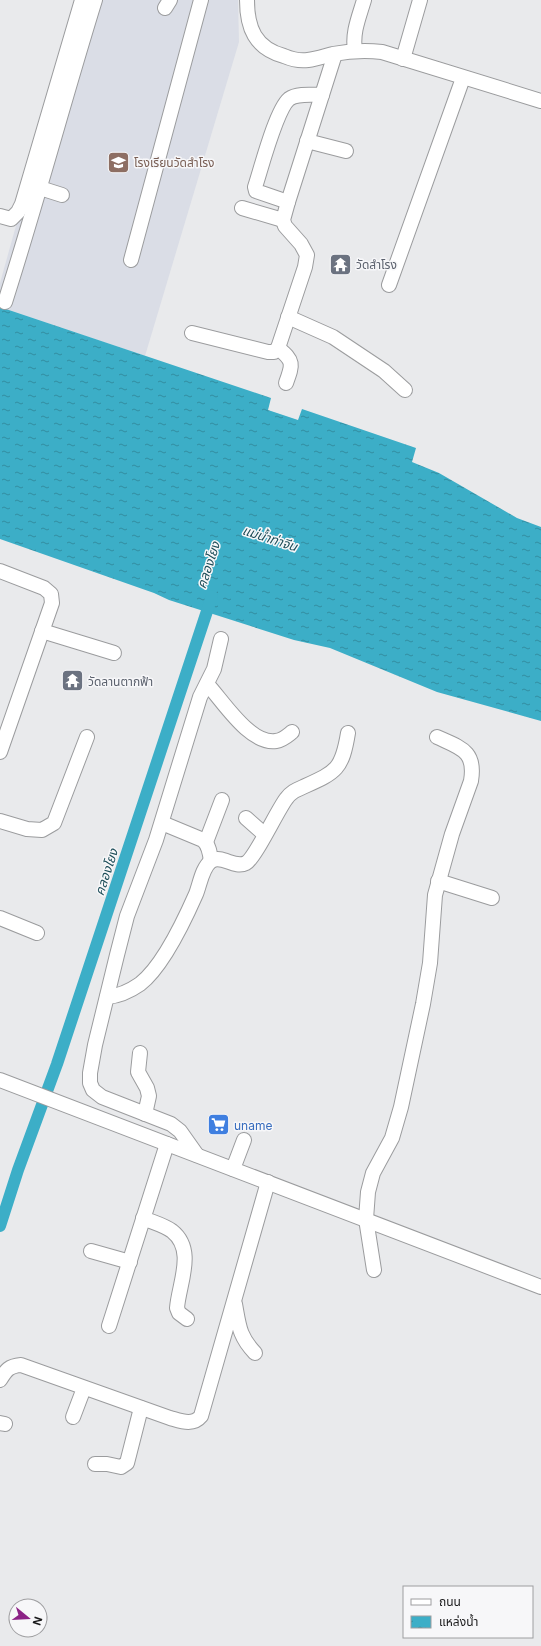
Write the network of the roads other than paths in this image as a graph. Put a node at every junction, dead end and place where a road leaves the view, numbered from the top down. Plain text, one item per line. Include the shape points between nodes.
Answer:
1 (82, 0) edge
2 (95, 0) edge
3 (201, 0) edge
4 (247, 0) edge
5 (364, 0) edge
6 (420, 0) edge
7 (355, 50) junction
8 (335, 54) junction
9 (404, 59) junction
10 (463, 78) junction
11 (322, 95) junction
12 (541, 101) edge
13 (307, 141) junction
14 (346, 151) dead end
15 (40, 188) junction
16 (62, 195) dead end
17 (288, 202) junction
18 (242, 208) dead end
19 (0, 216) edge
20 (283, 220) junction
21 (131, 260) dead end
22 (389, 285) dead end
23 (5, 302) dead end
24 (288, 317) junction
25 (192, 333) dead end
26 (278, 348) junction
27 (286, 383) dead end
28 (405, 390) dead end
29 (0, 571) edge
30 (42, 631) junction
31 (221, 639) dead end
32 (114, 653) dead end
33 (207, 684) junction
34 (292, 732) dead end
35 (348, 733) dead end
36 (86, 737) dead end
37 (437, 737) dead end
38 (0, 752) edge
39 (222, 800) dead end
40 (246, 818) dead end
41 (0, 821) edge
42 (162, 823) junction
43 (264, 834) junction
44 (206, 842) junction
45 (211, 861) junction
46 (438, 881) junction
47 (492, 898) dead end
48 (0, 918) edge
49 (37, 933) dead end
50 (107, 997) junction
51 (140, 1053) dead end
52 (0, 1080) edge
53 (145, 1114) junction
54 (244, 1140) dead end
55 (167, 1144) junction
56 (197, 1155) junction
57 (233, 1169) junction
58 (268, 1182) junction
59 (143, 1218) junction
60 (366, 1219) junction
61 (91, 1250) dead end
62 (130, 1262) junction
63 (374, 1270) dead end
64 (541, 1287) edge
65 (234, 1302) junction
66 (187, 1319) dead end
67 (109, 1326) dead end
68 (255, 1353) dead end
69 (0, 1380) edge
70 (84, 1388) junction
71 (141, 1408) junction
72 (73, 1417) dead end
73 (95, 1464) dead end

1 - 19 street via 22,204 11,219
2 - 15 street
3 - 21 street
4 - 8 street via 250,27 265,49 278,55 308,60
5 - 7 street via 354,32
6 - 9 street
7 - 8 street
7 - 9 street via 382,52
8 - 11 street
9 - 10 street
10 - 12 street
10 - 22 street
11 - 13 street
11 - 17 street via 305,94 290,98 280,110 262,164 256,191
13 - 14 street
13 - 17 street
15 - 16 street
15 - 23 street
17 - 20 street
18 - 20 street
20 - 24 street via 307,254
24 - 26 street
24 - 28 street via 333,337 384,371
25 - 26 street via 268,352 274,352
26 - 27 street via 292,364
29 - 30 street via 44,588 51,594 52,603
30 - 32 street
30 - 38 street
31 - 33 street via 214,669
33 - 34 street via 245,729 262,738 275,741
33 - 42 street via 198,702
35 - 43 street via 341,763 331,773 293,791
36 - 41 street via 54,823 42,830 27,829
37 - 46 street via 468,754 473,766 471,781
39 - 44 street
40 - 43 street
42 - 44 street
42 - 50 street via 127,916
43 - 45 street via 247,863 238,865 217,859
44 - 45 street
45 - 50 street via 182,923 151,973 140,984 118,996
46 - 47 street
46 - 60 street via 430,963 417,1034 392,1138 370,1182
48 - 49 street
50 - 53 street via 95,1045 90,1083 93,1090 102,1097
51 - 53 street via 138,1072 149,1096
52 - 55 street
53 - 56 street via 171,1124 180,1131
54 - 57 street
55 - 56 street
55 - 59 street
56 - 57 street
57 - 58 street
58 - 60 street
58 - 65 street
59 - 62 street
59 - 66 street via 171,1230 182,1245 185,1262 176,1308
60 - 63 street
60 - 64 street
61 - 62 street
62 - 67 street
65 - 68 street via 242,1336
65 - 71 street via 200,1418 195,1422 180,1421
69 - 70 street via 6,1370 21,1365
70 - 71 street
70 - 72 street
71 - 73 street via 127,1463 121,1467

